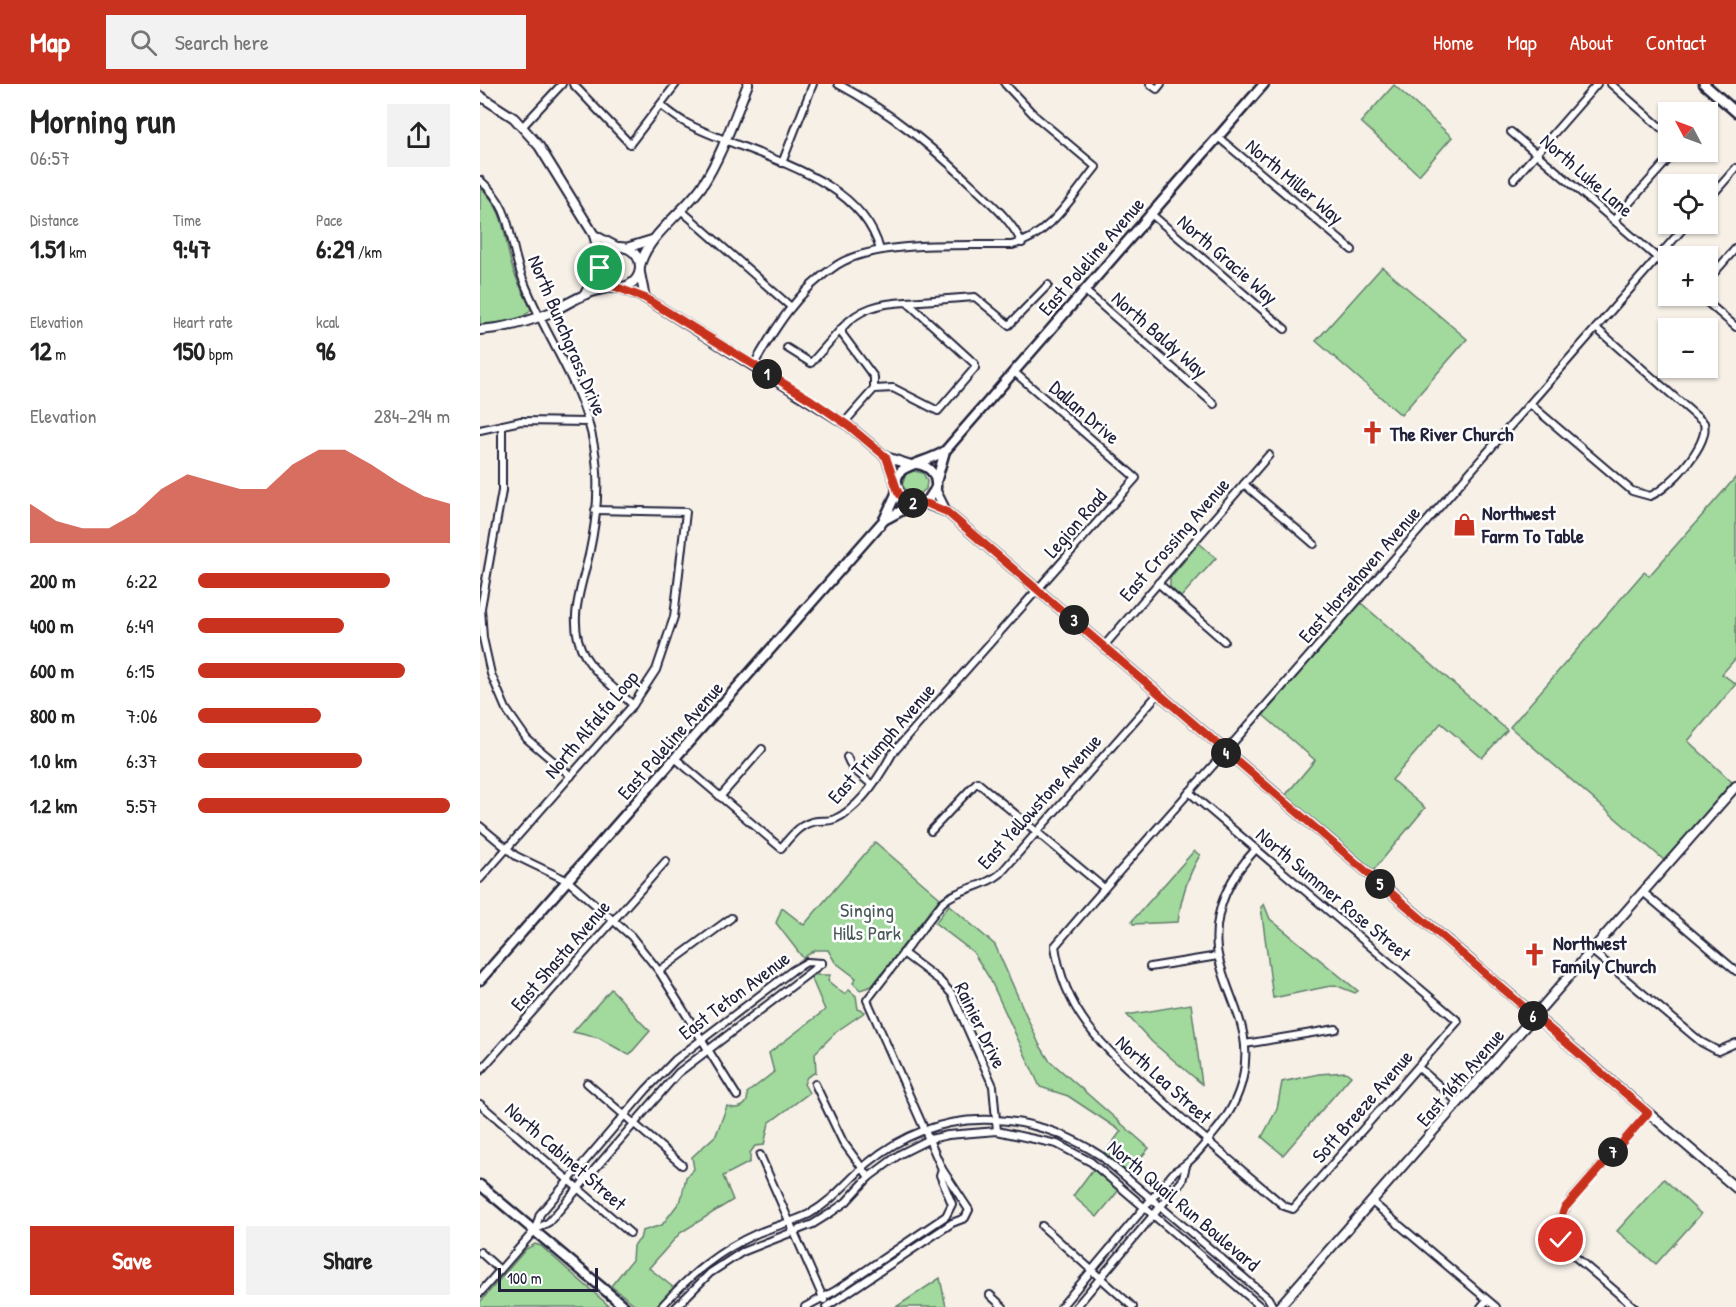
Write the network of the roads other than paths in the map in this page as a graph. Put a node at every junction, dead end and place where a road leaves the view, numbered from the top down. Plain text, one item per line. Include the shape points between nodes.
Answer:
1 (562, 84) edge
2 (573, 84) edge
3 (676, 84) edge
4 (748, 84) edge
5 (813, 84) edge
6 (838, 84) edge
7 (1005, 84) edge
8 (1150, 84) edge
9 (1161, 84) edge
10 (1264, 84) edge
11 (1597, 84) edge
12 (1611, 84) edge
13 (1704, 84) edge
14 (480, 96) edge
15 (662, 106) junction
16 (1736, 112) edge
17 (1658, 125) edge
18 (523, 126) junction
19 (1511, 132) dead end
20 (1218, 136) junction
21 (725, 140) junction
22 (1536, 153) junction
23 (1666, 162) edge
24 (782, 163) junction
25 (1736, 168) edge
26 (1514, 179) dead end
27 (480, 180) edge
28 (1718, 188) edge
29 (682, 211) junction
30 (1150, 213) junction
31 (1614, 220) junction
32 (1678, 234) edge
33 (594, 235) junction
34 (653, 240) junction
35 (1022, 243) junction
36 (622, 248) junction
37 (1736, 248) edge
38 (880, 250) junction
39 (1352, 250) dead end
40 (1656, 257) junction
41 (600, 265) junction
42 (1718, 268) edge
43 (640, 270) junction
44 (1048, 285) dead end
45 (617, 287) junction
46 (1084, 290) junction
47 (586, 292) junction
48 (645, 298) junction
49 (907, 302) junction
50 (1712, 306) edge
51 (791, 307) junction
52 (540, 316) junction
53 (1736, 327) edge
54 (842, 328) junction
55 (1596, 328) junction
56 (1285, 329) dead end
57 (480, 330) edge
58 (787, 348) dead end
59 (753, 366) junction
60 (1013, 371) junction
61 (874, 388) junction
62 (1214, 404) dead end
63 (1530, 404) junction
64 (588, 422) junction
65 (844, 423) junction
66 (502, 425) junction
67 (480, 430) edge
68 (945, 451) junction
69 (1269, 455) dead end
70 (886, 457) junction
71 (914, 464) junction
72 (1136, 478) joint
73 (1244, 484) junction
74 (897, 486) junction
75 (936, 486) junction
76 (923, 502) junction
77 (914, 504) junction
78 (596, 510) junction
79 (947, 512) junction
80 (884, 520) junction
81 (1314, 544) dead end
82 (1158, 583) junction
83 (1038, 590) junction
84 (1224, 640) dead end
85 (1104, 646) junction
86 (1158, 694) junction
87 (633, 705) junction
88 (762, 749) dead end
89 (1225, 752) junction
90 (847, 758) dead end
91 (676, 759) junction
92 (571, 776) junction
93 (872, 784) junction
94 (1736, 786) edge
95 (1189, 792) junction
96 (720, 796) junction
97 (480, 826) edge
98 (931, 831) dead end
99 (1038, 831) junction
100 (507, 848) junction
101 (1255, 850) junction
102 (666, 861) dead end
103 (480, 879) edge
104 (568, 880) junction
105 (1104, 888) junction
106 (1643, 892) junction
107 (731, 918) dead end
108 (613, 920) junction
109 (1055, 946) joint
110 (1592, 951) junction
111 (903, 953) junction
112 (1218, 956) junction
113 (1150, 967) dead end
114 (659, 971) junction
115 (1736, 971) edge
116 (480, 980) edge
117 (1535, 1017) junction
118 (1458, 1021) joint
119 (1336, 1029) dead end
120 (700, 1040) junction
121 (1736, 1043) edge
122 (1245, 1044) junction
123 (706, 1050) junction
124 (1418, 1067) junction
125 (480, 1071) edge
126 (587, 1083) dead end
127 (814, 1084) dead end
128 (737, 1096) dead end
129 (1459, 1103) junction
130 (480, 1104) edge
131 (1648, 1113) junction
132 (624, 1116) junction
133 (997, 1120) junction
134 (633, 1123) junction
135 (926, 1130) junction
136 (997, 1131) junction
137 (930, 1139) junction
138 (1208, 1141) junction
139 (760, 1155) dead end
140 (682, 1165) dead end
141 (1186, 1166) junction
142 (862, 1169) junction
143 (942, 1169) junction
144 (869, 1177) junction
145 (569, 1180) junction
146 (480, 1184) edge
147 (578, 1188) junction
148 (1736, 1188) edge
149 (1152, 1198) junction
150 (1372, 1202) junction
151 (1161, 1206) junction
152 (1143, 1207) junction
153 (1289, 1209) joint
154 (1153, 1215) junction
155 (790, 1222) junction
156 (1042, 1226) dead end
157 (534, 1230) junction
158 (795, 1231) junction
159 (630, 1233) dead end
160 (480, 1252) edge
161 (500, 1270) junction
162 (1091, 1270) junction
163 (1100, 1278) junction
164 (480, 1293) edge
165 (990, 1295) dead end
166 (824, 1298) junction
167 (1487, 1300) junction
168 (625, 1307) edge
169 (661, 1307) edge
170 (676, 1307) edge
171 (805, 1307) edge
172 (826, 1307) edge
173 (1003, 1307) edge
174 (1061, 1307) edge
175 (1076, 1307) edge
176 (1134, 1307) edge
177 (1261, 1307) edge
178 (1273, 1307) edge
179 (1279, 1307) edge
180 (1481, 1307) edge
181 (1496, 1307) edge
182 (1634, 1307) edge

1 - 18 street
2 - 15 street via 630,144
3 - 15 street
4 - 21 street
5 - 24 street
6 - 35 street via 924,140 1006,218
7 - 35 street via 1035,116 1096,168 1045,229
8 - 9 street via 1157,89
10 - 20 main road, East Poleline Avenue
11 - 22 street
12 - 17 street
13 - 16 main road
14 - 18 street
15 - 21 street via 687,124
18 - 33 street
19 - 22 street, North Luke Lane
20 - 30 main road, East Poleline Avenue
20 - 39 street, North Miller Way
21 - 24 street
21 - 29 street via 710,172
22 - 26 street
22 - 31 street, North Luke Lane
23 - 31 street
24 - 38 street via 844,197 869,223
25 - 28 street
27 - 52 street, North Bunchgrass Drive via 506,212 520,273
29 - 34 street
29 - 51 street
30 - 46 main road, East Poleline Avenue
30 - 56 street, North Gracie Way
31 - 40 street, North Luke Lane
32 - 40 street, East Horsehaven Avenue
33 - 36 street
33 - 41 street
34 - 36 street
34 - 43 street
35 - 38 street
36 - 41 street via 608,252
36 - 43 street via 636,254
37 - 42 street
38 - 51 street via 838,264
40 - 55 street, East Horsehaven Avenue
41 - 45 street via 604,279
41 - 47 street
43 - 45 street via 632,284
43 - 48 street
44 - 49 street via 1009,325 975,297
45 - 47 street
45 - 48 street
46 - 60 main road, East Poleline Avenue
46 - 62 street, North Baldy Way
47 - 52 street
48 - 59 street
49 - 54 street via 856,313
49 - 61 street via 975,368 938,411 893,388
50 - 53 street
51 - 59 street
52 - 57 street via 517,325
52 - 64 street, North Bunchgrass Drive via 578,391
54 - 58 street via 811,363
54 - 61 street via 842,334 874,377
55 - 63 street, East Horsehaven Avenue
55 - 63 street via 1704,423 1701,443 1673,479 1650,496 1632,491
59 - 65 street
60 - 68 main road, East Poleline Avenue
60 - 72 street, Dallan Drive
61 - 65 street
63 - 89 street, East Horsehaven Avenue
64 - 66 street via 521,421
64 - 78 street, North Bunchgrass Drive via 598,471
65 - 70 street
66 - 67 street
66 - 92 street via 502,491 481,608 483,638 491,674 506,709 527,739
68 - 71 main road, East Poleline Avenue via 929,461
68 - 75 main road, East Poleline Avenue
69 - 73 street, East Crossing Avenue
70 - 71 street
70 - 74 street
71 - 74 main road via 901,471
71 - 75 main road via 930,469
72 - 83 street, Legion Road
73 - 81 street
73 - 82 street, East Crossing Avenue
74 - 77 main road via 901,496
74 - 80 main road, East Poleline Avenue
75 - 76 main road via 932,497
75 - 79 street
76 - 77 main road
76 - 79 street
77 - 80 main road, East Poleline Avenue
78 - 87 street, North Bunchgrass Drive via 575,612 577,634 597,672
78 - 87 street, North Alfalfa Loop via 686,512 675,617 656,670
79 - 83 street
80 - 91 main road, East Poleline Avenue
82 - 84 street
82 - 85 street, East Crossing Avenue
83 - 85 street
83 - 93 street, East Triumph Avenue via 892,754
85 - 86 street
86 - 89 street
86 - 99 street, East Yellowstone Avenue
87 - 92 street, North Alfalfa Loop
88 - 96 street
89 - 95 street, East Horsehaven Avenue
89 - 117 street
90 - 93 street via 852,768
91 - 96 street, East Triumph Avenue
91 - 104 main road, East Poleline Avenue
92 - 100 street, North Alfalfa Loop
93 - 96 street, East Triumph Avenue via 847,812 832,821 805,825 781,848
94 - 106 street, East 16th Avenue
95 - 101 street, North Summer Rose Street
95 - 105 street, East Horsehaven Avenue
97 - 100 street
98 - 99 street via 977,782
99 - 105 street
99 - 111 street, East Yellowstone Avenue via 990,883 949,897
100 - 103 street, North Alfalfa Loop
100 - 104 street
101 - 112 street via 1224,895 1217,928
101 - 118 street, North Summer Rose Street
102 - 108 street, East Shasta Avenue
104 - 108 street
104 - 116 main road, East Poleline Avenue
105 - 109 street, East Horsehaven Avenue
106 - 110 street, East 16th Avenue
106 - 115 street
107 - 114 street
108 - 114 street
108 - 125 street, East Shasta Avenue
109 - 138 street, North Lea Street via 1065,985 1093,1035 1127,1071
110 - 117 street, East 16th Avenue
110 - 121 street via 1701,1042 1718,1051
111 - 133 street, Rainier Drive via 951,994 993,1086
111 - 135 street, East Yellowstone Avenue via 867,1000
112 - 113 street
112 - 122 street
114 - 120 street
117 - 129 street, East 16th Avenue
117 - 131 street
118 - 124 street, Soft Breeze Avenue
119 - 122 street
120 - 123 street
120 - 123 street, East Teton Avenue via 793,970 807,962 822,963
120 - 132 street, East Teton Avenue via 659,1076
122 - 138 street via 1246,1062 1239,1094
123 - 128 street
123 - 134 street, East Teton Avenue via 678,1072
124 - 129 street
124 - 153 street, Soft Breeze Avenue via 1298,1204
126 - 132 street
127 - 142 street via 843,1142
129 - 150 street, East 16th Avenue
130 - 145 street, North Cabinet Street
131 - 148 street
131 - 182 street via 1571,1200 1558,1227 1566,1249
132 - 134 street
132 - 145 street, East Teton Avenue
133 - 135 street, North Quail Run Boulevard via 953,1123
133 - 136 street, Rainier Drive
133 - 149 street, North Quail Run Boulevard via 1040,1126 1076,1140 1117,1167
134 - 140 street
134 - 147 street, East Teton Avenue
135 - 137 street
135 - 142 street, North Quail Run Boulevard via 895,1143
136 - 137 street, North Quail Run Boulevard
136 - 152 street, North Quail Run Boulevard via 1039,1138 1074,1152
137 - 143 street
137 - 144 street, North Quail Run Boulevard via 900,1154
138 - 141 street
138 - 153 street, North Lea Street
139 - 155 street
141 - 149 street via 1175,1171
141 - 151 street via 1182,1180
142 - 144 street
142 - 155 street, North Quail Run Boulevard via 834,1197
143 - 166 street via 940,1175 951,1209 946,1216
143 - 172 street via 969,1210 965,1218
144 - 158 street, North Quail Run Boulevard via 846,1202
145 - 147 street, North Cabinet Street
145 - 157 street, East Teton Avenue via 540,1214
146 - 157 main road
147 - 157 street, East Teton Avenue via 549,1222
147 - 159 street, North Cabinet Street
149 - 151 street, North Quail Run Boulevard
149 - 152 street
150 - 167 street
150 - 179 street, East 16th Avenue
151 - 154 street
151 - 178 street, North Quail Run Boulevard via 1268,1298
152 - 154 street, North Quail Run Boulevard
152 - 162 street
154 - 163 street
154 - 177 street, North Quail Run Boulevard
155 - 158 street
155 - 169 street, North Quail Run Boulevard via 722,1252 682,1283
156 - 162 street
157 - 161 street
157 - 168 main road
158 - 166 street
158 - 170 street, North Quail Run Boulevard via 742,1252 710,1273
160 - 161 street
161 - 164 street
162 - 163 street
162 - 174 street
163 - 175 street
163 - 176 street
165 - 173 street
166 - 171 street
166 - 172 street
167 - 180 street
167 - 181 street

